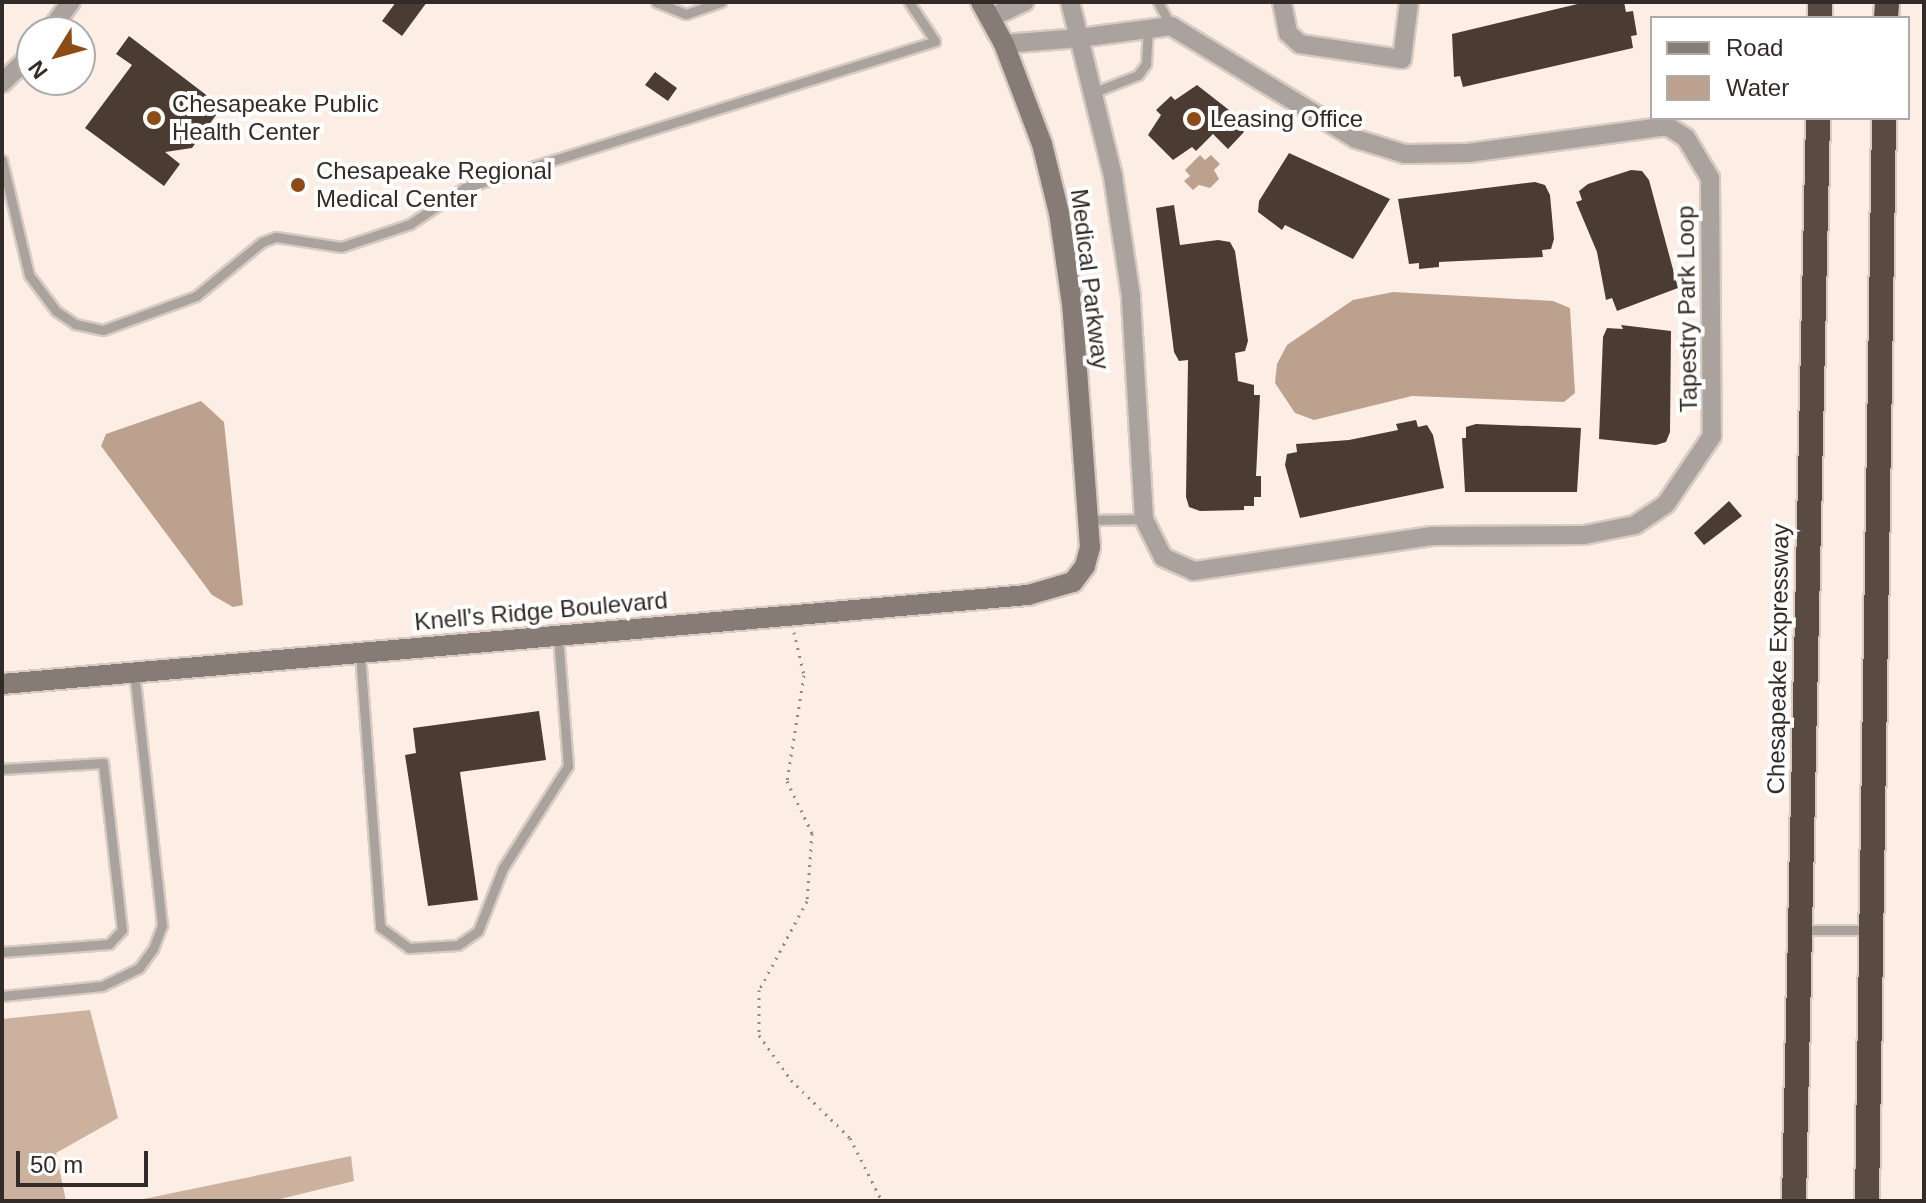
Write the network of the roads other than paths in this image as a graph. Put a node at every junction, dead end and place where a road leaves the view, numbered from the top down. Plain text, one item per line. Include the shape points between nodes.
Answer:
1 (656, 2) edge
2 (721, 2) edge
3 (909, 2) edge
4 (1025, 2) edge
5 (1070, 2) edge
6 (1158, 2) edge
7 (1282, 2) edge
8 (1409, 2) edge
9 (985, 10) edge
10 (1171, 26) junction
11 (1148, 29) junction
12 (1079, 38) junction
13 (1004, 44) junction
14 (1092, 93) junction
15 (1818, 120) edge
16 (1884, 120) edge
17 (2, 160) edge
18 (1144, 519) junction
19 (1088, 520) junction
20 (1080, 575) joint
21 (558, 636) junction
22 (360, 653) junction
23 (134, 673) junction
24 (2, 684) edge
25 (2, 769) edge
26 (1800, 930) junction
27 (1872, 930) junction
28 (2, 952) edge
29 (2, 996) edge
30 (1794, 1201) edge
31 (1867, 1201) edge

1 - 2 lane via 686,14
3 - 17 lane via 935,41 464,188 410,224 341,247 276,237 262,242 196,296 103,330 75,324 56,311 29,275
4 - 9 street
5 - 12 street, Tapestry Park Loop
6 - 10 lane
7 - 8 street via 1288,33 1300,44 1402,59
9 - 13 street, Medical Parkway
10 - 11 street
10 - 18 street, Tapestry Park Loop via 1356,139 1405,154 1468,153 1667,126 1686,138 1710,178 1712,436 1666,504 1635,525 1584,535 1432,536 1194,571 1163,557
11 - 12 street
11 - 14 lane via 1146,64 1138,75
12 - 13 street
12 - 14 street, Tapestry Park Loop
13 - 19 street, Medical Parkway via 1042,144 1059,213 1072,304
14 - 18 street, Tapestry Park Loop via 1113,176 1131,297
15 - 26 highway, Chesapeake Expressway
16 - 27 highway
18 - 19 lane
19 - 20 street, Medical Parkway via 1090,547
20 - 21 street, Knell's Ridge Boulevard via 1053,591 1028,595
21 - 22 street, Knell's Ridge Boulevard
21 - 22 lane via 568,766 503,868 478,931 458,945 409,948 380,927
22 - 23 street, Knell's Ridge Boulevard
23 - 24 street, Knell's Ridge Boulevard
23 - 29 lane via 162,925 153,949 139,968 102,986
25 - 28 lane via 103,763 122,930 109,944
26 - 27 lane
26 - 30 highway, Chesapeake Expressway
27 - 31 highway

